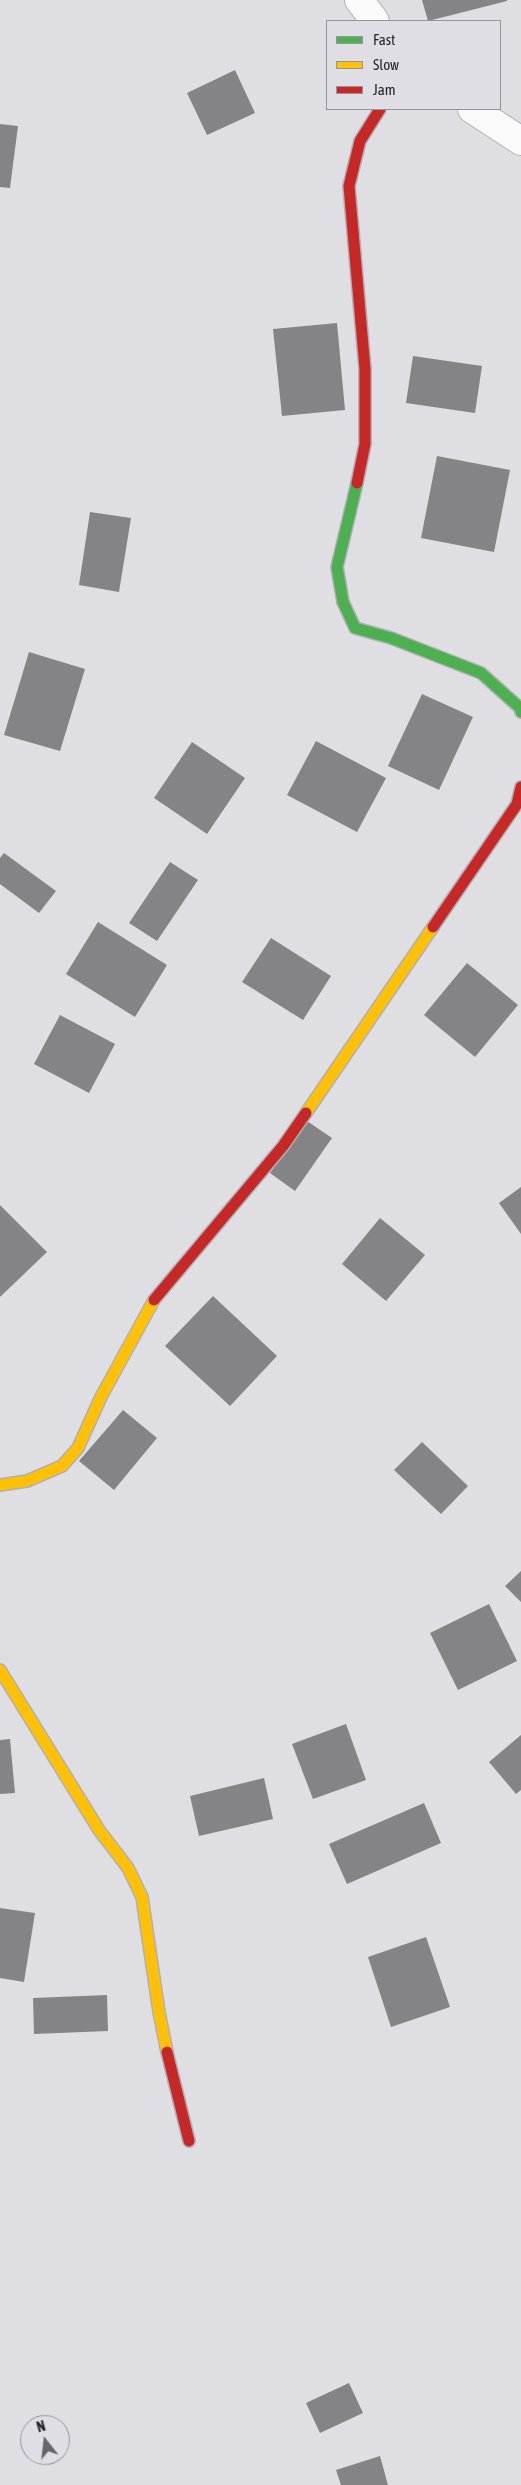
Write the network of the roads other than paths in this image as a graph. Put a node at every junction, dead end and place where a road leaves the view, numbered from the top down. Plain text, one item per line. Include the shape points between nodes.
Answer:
1 (359, 0) edge
2 (375, 20) edge
3 (379, 110) edge
4 (474, 110) edge
5 (521, 141) edge
6 (521, 712) edge
7 (521, 787) edge
8 (0, 1485) edge
9 (0, 1670) edge
10 (189, 2141) dead end

1 - 2 street
3 - 6 street via 360,141 349,186 364,360 365,444 337,568 343,602 355,628 481,672
4 - 5 street
7 - 8 street via 516,804 283,1146 157,1294 100,1397 78,1448 62,1466 27,1481
9 - 10 street via 99,1830 128,1868 142,1897 159,2012

